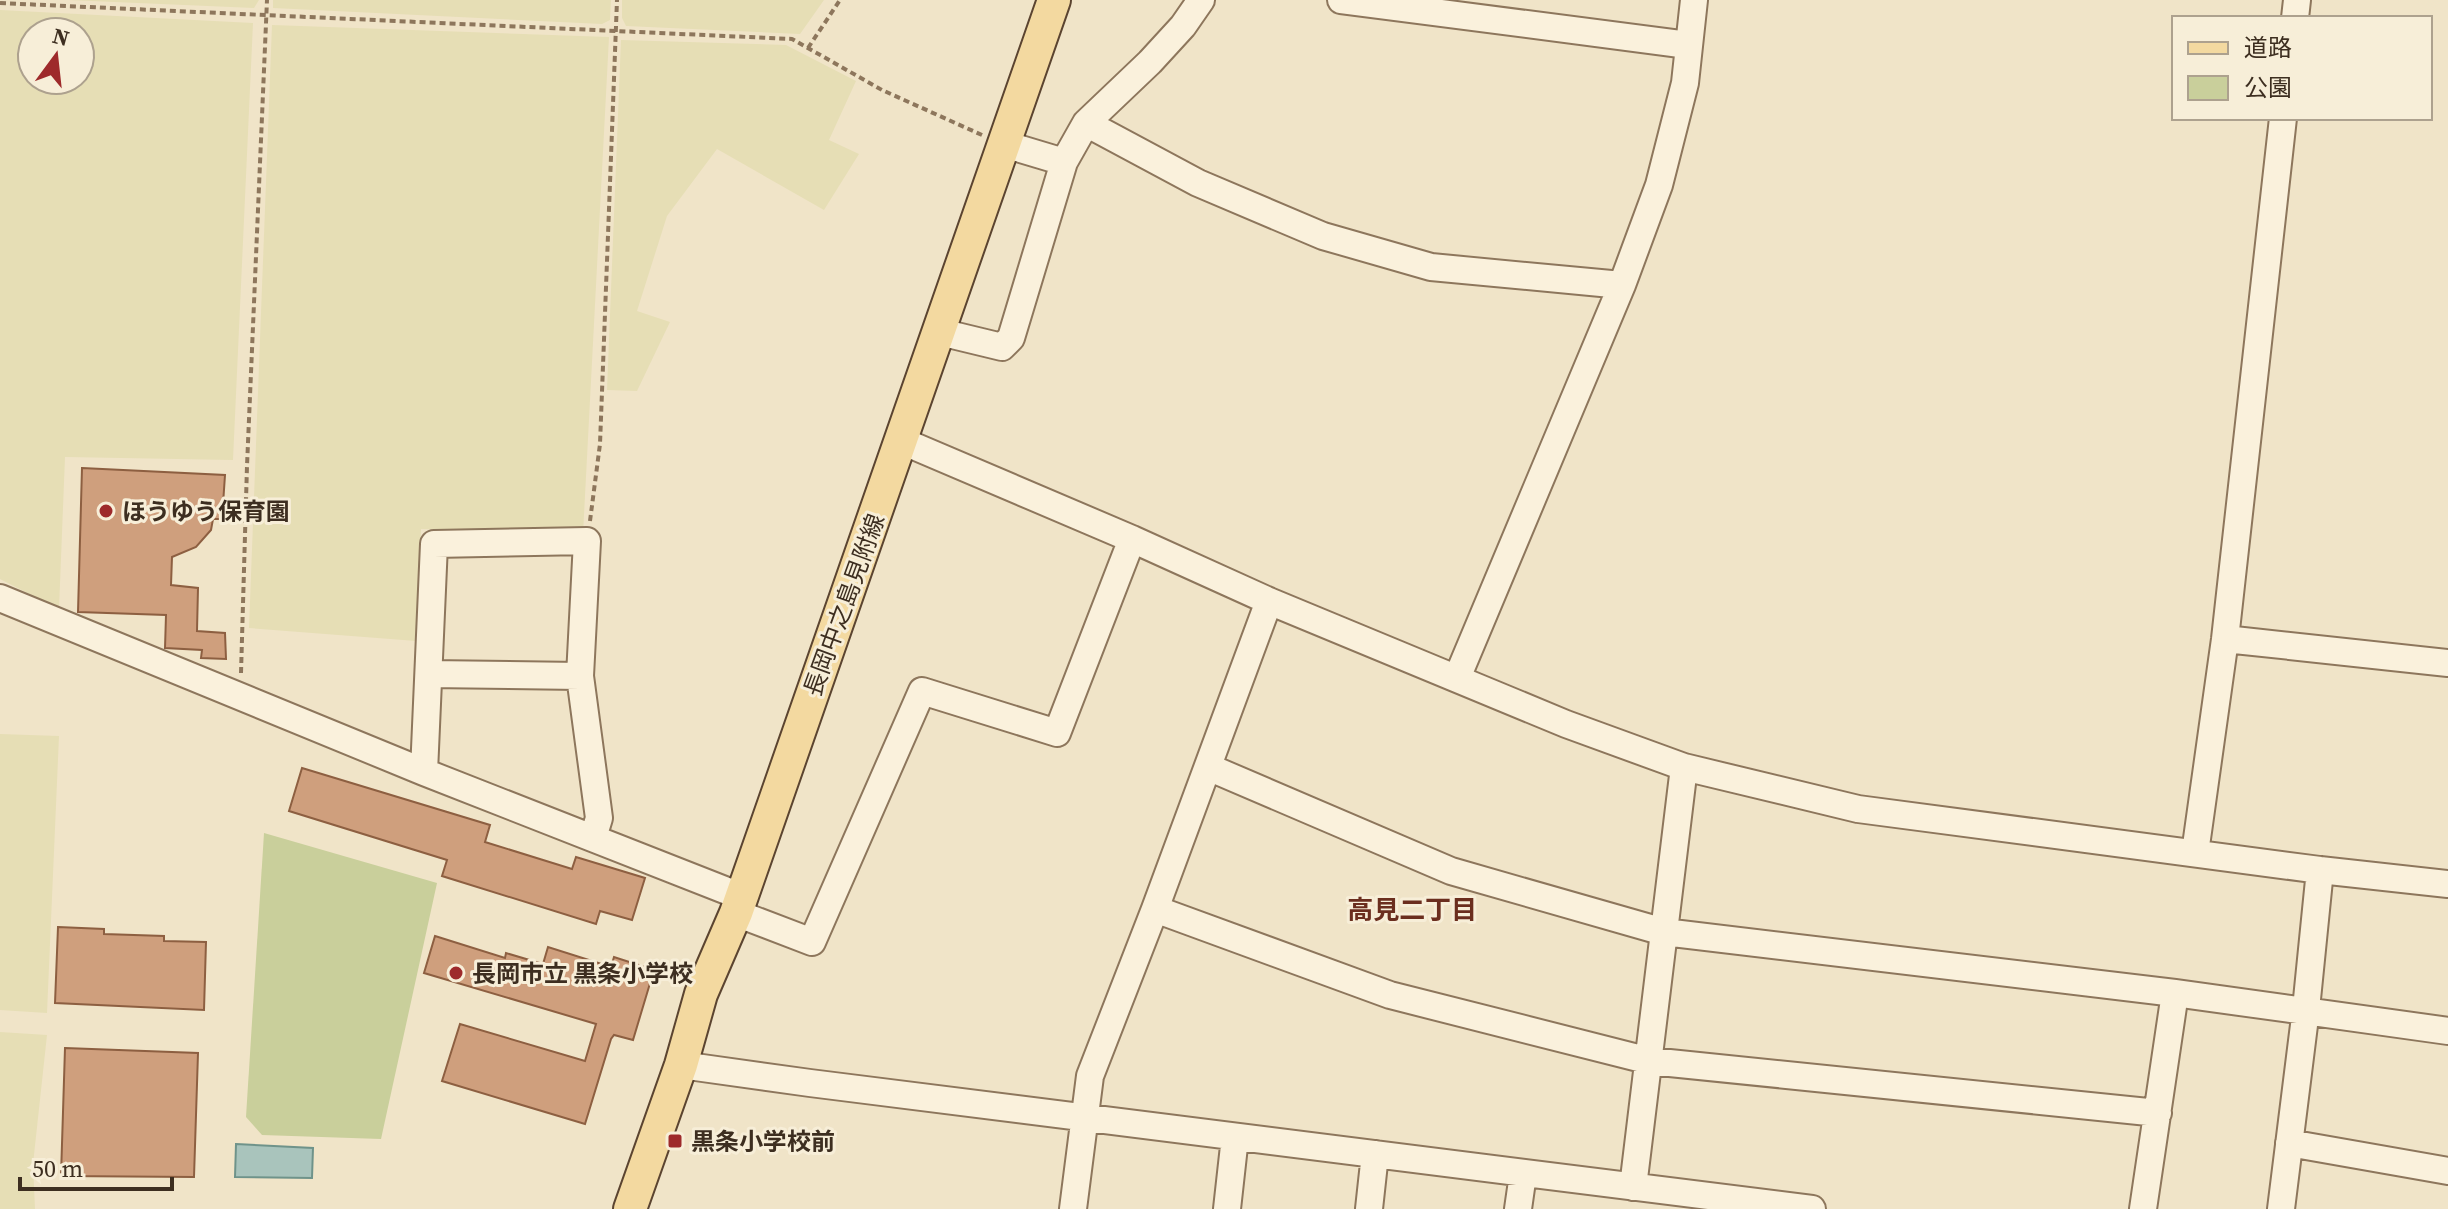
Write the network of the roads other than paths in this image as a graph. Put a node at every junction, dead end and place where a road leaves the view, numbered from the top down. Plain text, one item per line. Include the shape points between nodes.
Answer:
1 (1054, 0) edge
2 (1201, 0) edge
3 (1341, 0) edge
4 (1694, 0) edge
5 (1688, 45) junction
6 (2283, 120) edge
7 (1086, 123) junction
8 (1004, 144) junction
9 (1064, 162) junction
10 (1622, 285) junction
11 (940, 332) junction
12 (902, 441) junction
13 (1132, 539) junction
14 (0, 598) edge
15 (1269, 601) junction
16 (2225, 639) junction
17 (2448, 663) edge
18 (429, 674) junction
19 (580, 676) junction
20 (1457, 678) junction
21 (1208, 767) junction
22 (1684, 767) junction
23 (424, 772) junction
24 (593, 838) junction
25 (2195, 853) junction
26 (2320, 870) junction
27 (2448, 884) edge
28 (738, 905) junction
29 (1155, 909) junction
30 (1664, 932) junction
31 (2175, 993) junction
32 (2306, 1009) junction
33 (2448, 1031) edge
34 (1650, 1061) junction
35 (681, 1065) junction
36 (2158, 1113) junction
37 (1085, 1117) junction
38 (1235, 1137) junction
39 (2289, 1143) junction
40 (1375, 1154) junction
41 (2448, 1171) edge
42 (1523, 1174) junction
43 (1633, 1187) junction
44 (630, 1209) edge
45 (1073, 1209) edge
46 (1227, 1209) edge
47 (1369, 1209) edge
48 (1518, 1209) edge
49 (1812, 1209) edge
50 (2143, 1209) edge
51 (2281, 1209) edge

1 - 8 main road, 長岡中之島見附線
2 - 7 street via 1150,62
3 - 5 street
4 - 5 street
5 - 10 street via 1672,138
6 - 16 street
7 - 9 street
7 - 10 street via 1198,183 1368,250 1431,267
8 - 9 street
8 - 11 main road, 長岡中之島見附線
9 - 11 street via 1011,338 1002,347
10 - 20 street
11 - 12 main road, 長岡中之島見附線
12 - 13 street
12 - 28 main road, 長岡中之島見附線
13 - 15 street
13 - 28 street via 1057,733 922,691 812,942
14 - 23 street
15 - 20 street
15 - 21 street
16 - 17 street
16 - 25 street
18 - 19 street
18 - 19 street via 434,544 587,541
18 - 23 street
19 - 24 street via 599,818
20 - 22 street
21 - 29 street
21 - 30 street via 1451,871
22 - 25 street via 1858,809
22 - 30 street
23 - 24 street
24 - 28 street
25 - 26 street
26 - 27 street
26 - 32 street
28 - 35 main road, 長岡中之島見附線 via 701,994
29 - 34 street via 1390,995
29 - 37 street via 1090,1076
30 - 31 street
30 - 34 street
31 - 32 street
31 - 36 street
32 - 33 street
32 - 39 street
34 - 36 street
34 - 43 street
35 - 37 street
35 - 44 main road, 長岡中之島見附線
36 - 50 street
37 - 38 street
37 - 45 street
38 - 40 street
38 - 46 street
39 - 41 street
39 - 51 street
40 - 42 street
40 - 47 street
42 - 43 street
42 - 48 street
43 - 49 street

